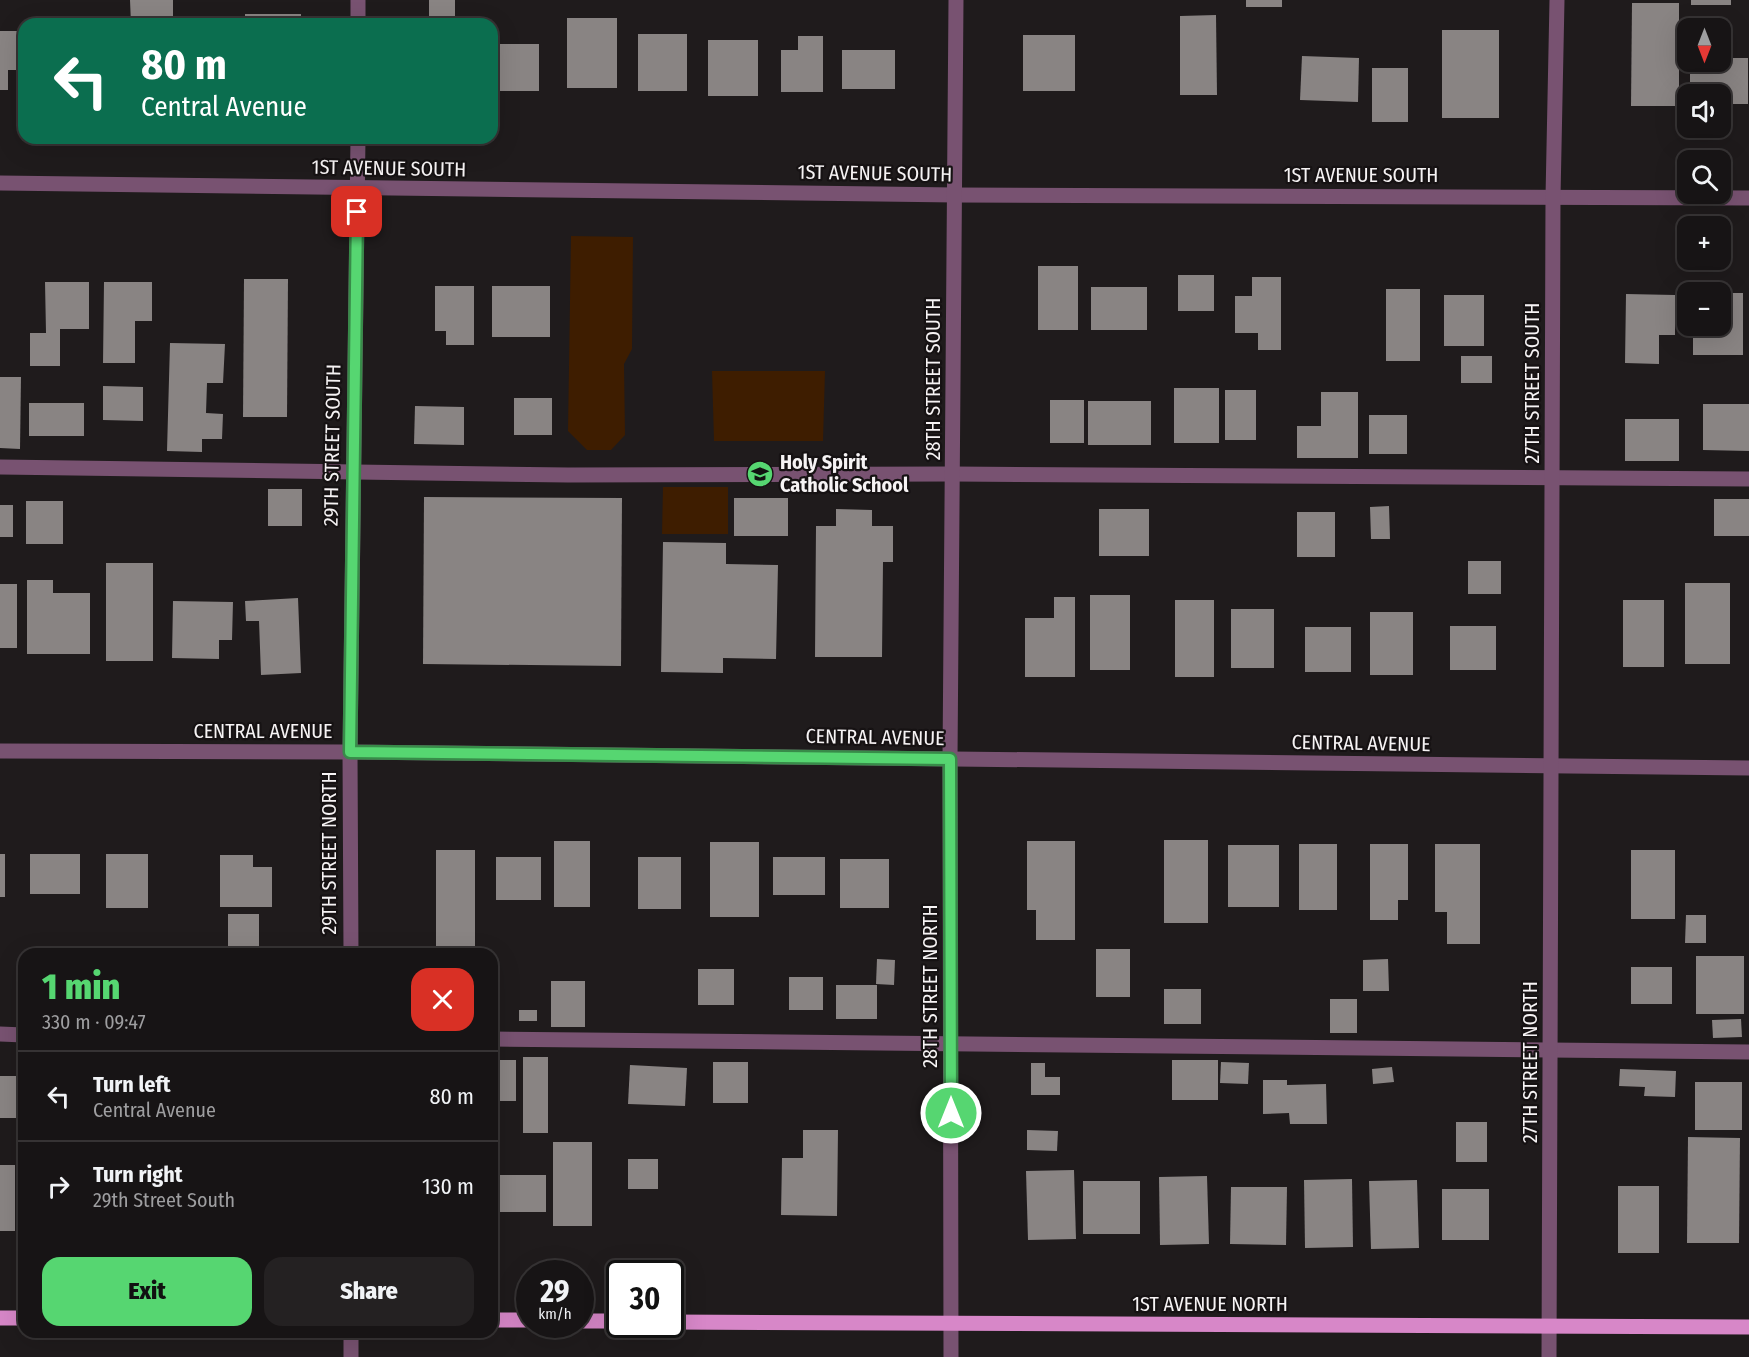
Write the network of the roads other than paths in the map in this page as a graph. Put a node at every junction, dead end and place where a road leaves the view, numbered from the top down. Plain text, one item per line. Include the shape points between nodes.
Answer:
1 (358, 0) edge
2 (956, 0) edge
3 (1557, 0) edge
4 (358, 18) edge
5 (358, 144) edge
6 (0, 183) edge
7 (357, 189) junction
8 (956, 195) junction
9 (1553, 197) junction
10 (1749, 198) edge
11 (0, 466) edge
12 (353, 472) junction
13 (953, 474) junction
14 (1553, 479) junction
15 (1749, 480) edge
16 (0, 751) edge
17 (350, 752) junction
18 (950, 759) junction
19 (1553, 766) junction
20 (1749, 768) edge
21 (351, 948) edge
22 (0, 1034) edge
23 (18, 1035) edge
24 (498, 1039) edge
25 (951, 1042) junction
26 (1551, 1049) junction
27 (1749, 1052) edge
28 (0, 1318) edge
29 (18, 1318) edge
30 (498, 1320) edge
31 (516, 1320) edge
32 (684, 1322) edge
33 (951, 1324) junction
34 (1550, 1326) junction
35 (1749, 1327) edge
36 (351, 1338) edge
37 (351, 1357) edge
38 (951, 1357) edge
39 (1549, 1357) edge

1 - 4 street
2 - 8 street, 28TH STREET SOUTH
3 - 9 street, 27TH STREET SOUTH
5 - 7 street, 29TH STREET SOUTH
6 - 7 street, 1ST AVENUE SOUTH
7 - 8 street, 1ST AVENUE SOUTH
7 - 12 street, 29TH STREET SOUTH
8 - 9 street, 1ST AVENUE SOUTH
8 - 13 street, 28TH STREET SOUTH
9 - 10 street, 1ST AVENUE SOUTH
9 - 14 street, 27TH STREET SOUTH
11 - 12 street
12 - 13 street
12 - 17 street, 29TH STREET SOUTH
13 - 14 street
13 - 18 street, 28TH STREET SOUTH
14 - 15 street
14 - 19 street, 27TH STREET SOUTH
16 - 17 street, CENTRAL AVENUE
17 - 18 street, CENTRAL AVENUE
17 - 21 street, 29TH STREET NORTH
18 - 19 street, CENTRAL AVENUE
18 - 25 street, 28TH STREET NORTH
19 - 20 street, CENTRAL AVENUE
19 - 26 street, 27TH STREET NORTH
22 - 23 street
24 - 25 street
25 - 26 street
25 - 33 street, 28TH STREET NORTH
26 - 27 street
26 - 34 street, 27TH STREET NORTH
28 - 29 main road
30 - 31 main road
32 - 33 main road, 1ST AVENUE NORTH
33 - 34 main road, 1ST AVENUE NORTH
33 - 38 street, 28TH STREET NORTH
34 - 35 main road, 1ST AVENUE NORTH
34 - 39 street, 27TH STREET NORTH
36 - 37 street

